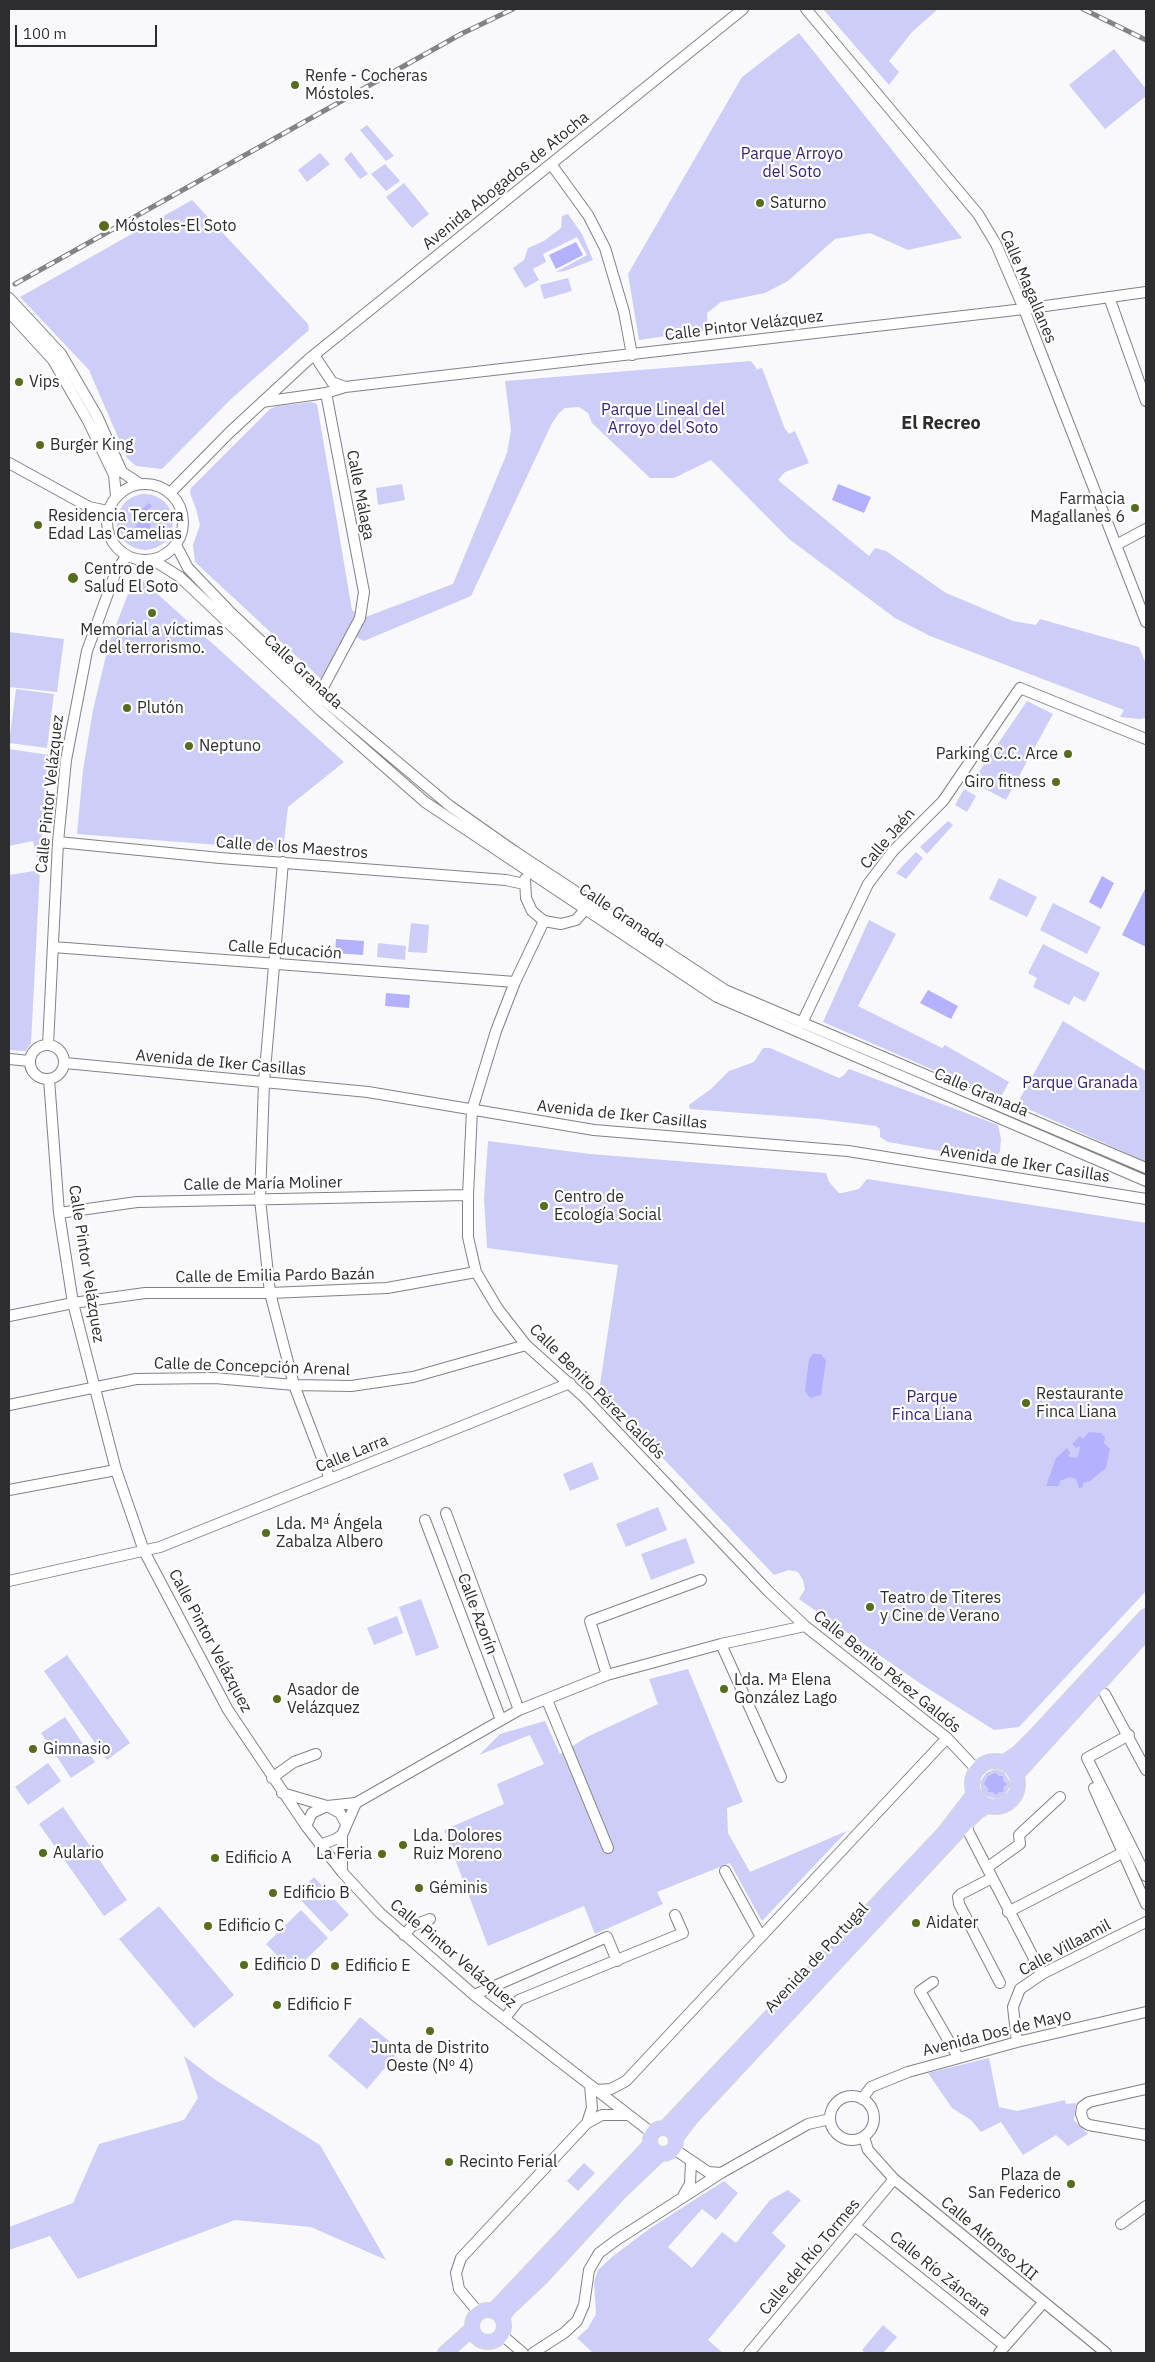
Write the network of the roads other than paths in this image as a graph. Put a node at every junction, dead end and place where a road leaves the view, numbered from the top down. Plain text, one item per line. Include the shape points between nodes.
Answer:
1 (743, 9) edge
2 (806, 9) edge
3 (551, 164) junction
4 (1146, 292) edge
5 (1108, 297) junction
6 (9, 298) edge
7 (1024, 309) junction
8 (9, 312) edge
9 (314, 356) junction
10 (632, 356) junction
11 (345, 387) junction
12 (326, 393) junction
13 (1146, 401) edge
14 (262, 402) junction
15 (9, 463) edge
16 (140, 484) junction
17 (170, 493) junction
18 (116, 496) junction
19 (108, 511) junction
20 (1146, 529) edge
21 (176, 545) junction
22 (1116, 545) junction
23 (126, 556) junction
24 (153, 560) junction
25 (1146, 622) edge
26 (319, 695) junction
27 (1122, 729) junction
28 (1146, 729) edge
29 (1146, 739) edge
30 (58, 842) junction
31 (283, 862) junction
32 (527, 871) junction
33 (524, 884) junction
34 (588, 906) junction
35 (544, 921) junction
36 (53, 947) junction
37 (275, 964) junction
38 (515, 982) junction
39 (802, 1024) junction
40 (48, 1045) junction
41 (9, 1059) edge
42 (30, 1060) junction
43 (64, 1063) junction
44 (49, 1079) junction
45 (264, 1082) junction
46 (472, 1110) junction
47 (1146, 1168) edge
48 (1146, 1181) edge
49 (468, 1196) junction
50 (260, 1199) junction
51 (1146, 1199) edge
52 (59, 1213) junction
53 (476, 1272) junction
54 (270, 1293) junction
55 (74, 1302) junction
56 (9, 1316) edge
57 (526, 1345) junction
58 (570, 1383) junction
59 (294, 1385) junction
60 (94, 1388) junction
61 (9, 1405) edge
62 (116, 1470) junction
63 (330, 1479) junction
64 (9, 1490) edge
65 (446, 1513) dead end
66 (425, 1520) dead end
67 (144, 1551) junction
68 (701, 1580) dead end
69 (9, 1581) edge
70 (1146, 1616) edge
71 (805, 1626) junction
72 (1146, 1632) edge
73 (721, 1644) junction
74 (607, 1675) junction
75 (1098, 1690) junction
76 (547, 1700) junction
77 (519, 1710) junction
78 (501, 1720) junction
79 (1129, 1735) junction
80 (947, 1738) junction
81 (316, 1754) dead end
82 (1003, 1763) junction
83 (978, 1770) junction
84 (1146, 1770) edge
85 (1016, 1774) junction
86 (781, 1777) dead end
87 (272, 1778) junction
88 (1094, 1788) dead end
89 (282, 1792) junction
90 (974, 1794) junction
91 (1060, 1797) dead end
92 (356, 1803) junction
93 (327, 1806) junction
94 (987, 1806) junction
95 (967, 1822) junction
96 (346, 1824) junction
97 (306, 1826) junction
98 (342, 1835) junction
99 (320, 1845) junction
100 (608, 1848) dead end
101 (1122, 1853) junction
102 (988, 1867) junction
103 (725, 1871) dead end
104 (342, 1872) junction
105 (1146, 1876) edge
106 (992, 1878) junction
107 (1146, 1904) edge
108 (1008, 1912) junction
109 (675, 1914) dead end
110 (430, 1919) dead end
111 (1146, 1922) edge
112 (404, 1935) junction
113 (760, 1935) junction
114 (617, 1961) junction
115 (1042, 1974) junction
116 (933, 1982) dead end
117 (1000, 1982) dead end
118 (474, 1995) junction
119 (1146, 2012) edge
120 (505, 2018) junction
121 (1017, 2042) junction
122 (958, 2057) junction
123 (593, 2088) junction
124 (1146, 2089) edge
125 (862, 2099) junction
126 (627, 2115) junction
127 (830, 2119) junction
128 (587, 2123) junction
129 (1146, 2135) edge
130 (864, 2137) junction
131 (657, 2140) junction
132 (675, 2144) junction
133 (691, 2162) junction
134 (721, 2173) junction
135 (894, 2180) junction
136 (684, 2195) junction
137 (1146, 2206) edge
138 (1121, 2224) dead end
139 (856, 2226) junction
140 (1043, 2303) junction
141 (479, 2313) junction
142 (498, 2314) junction
143 (476, 2334) junction
144 (502, 2335) junction
145 (1002, 2350) edge
146 (445, 2353) edge
147 (459, 2353) edge
148 (523, 2353) edge
149 (533, 2353) edge
150 (750, 2353) edge
151 (1106, 2353) edge

1 - 3 street, Avenida Abogados de Atocha
2 - 7 street, Calle Magallanes via 978,214 996,244
3 - 9 street, Avenida Abogados de Atocha
3 - 10 street via 588,215 605,248 624,312
4 - 5 street, Calle Pintor Velázquez
5 - 7 street, Calle Pintor Velázquez
5 - 13 street
6 - 16 street via 61,354 97,416 122,472
7 - 10 street, Calle Pintor Velázquez
7 - 22 street, Calle Magallanes
8 - 18 street via 53,360 88,421 114,476
9 - 11 street via 332,382
9 - 14 street, Avenida Abogados de Atocha
10 - 11 street, Calle Pintor Velázquez
11 - 12 street, Calle Pintor Velázquez
12 - 14 street, Calle Pintor Velázquez
12 - 26 street, Calle Málaga via 364,592 360,618
14 - 17 street
15 - 19 street via 89,507
16 - 17 street via 154,485
16 - 18 street
17 - 21 street via 176,499 183,518
18 - 19 street
19 - 23 street via 108,533
20 - 22 street
21 - 24 street
21 - 26 street, Calle Granada via 188,568
22 - 25 street, Calle Magallanes
23 - 24 street
23 - 30 street, Calle Pintor Velázquez via 115,574 87,650 66,760
24 - 32 street, Calle Granada via 180,576 326,715 425,802
26 - 34 street, Calle Granada via 450,806
27 - 28 street
27 - 29 street
27 - 39 street, Calle Jaén via 1020,688 943,801 892,851 868,884
30 - 31 street, Calle de los Maestros
30 - 36 street, Calle Pintor Velázquez
31 - 33 street, Calle de los Maestros
31 - 37 street
32 - 33 street
32 - 34 street, Calle Granada
33 - 35 street via 532,912
34 - 35 street via 576,920 561,924
34 - 39 street, Calle Granada via 725,990
34 - 48 street, Calle Granada via 717,997
35 - 38 street, Calle Benito Pérez Galdós
36 - 37 street, Calle Educación
36 - 40 street, Calle Pintor Velázquez
37 - 38 street, Calle Educación
37 - 45 street
38 - 46 street, Calle Benito Pérez Galdós
39 - 47 street, Calle Granada
40 - 42 street via 35,1050
40 - 43 street via 60,1051
41 - 42 street
42 - 44 street via 36,1076
43 - 44 street via 58,1076
43 - 45 street, Avenida de Iker Casillas
44 - 52 street, Calle Pintor Velázquez
45 - 46 street, Avenida de Iker Casillas via 368,1092
45 - 50 street
46 - 49 street, Calle Benito Pérez Galdós
46 - 51 street, Avenida de Iker Casillas via 594,1130 848,1151
49 - 50 street, Calle de María Moliner
49 - 53 street, Calle Benito Pérez Galdós via 468,1237
50 - 52 street, Calle de María Moliner via 137,1202
50 - 54 street
52 - 55 street, Calle Pintor Velázquez
53 - 54 street, Calle de Emilia Pardo Bazán via 387,1288
53 - 57 street, Calle Benito Pérez Galdós via 498,1309
54 - 55 street, Calle de Emilia Pardo Bazán via 145,1293
54 - 59 street
55 - 56 street, Calle de Emilia Pardo Bazán
55 - 60 street, Calle Pintor Velázquez
57 - 58 street, Calle Benito Pérez Galdós
57 - 59 street, Calle de Concepción Arenal via 413,1377 351,1386
58 - 63 street, Calle Larra
58 - 71 street, Calle Benito Pérez Galdós via 768,1592
59 - 60 street, Calle de Concepción Arenal via 215,1378 136,1379
59 - 63 street
60 - 61 street, Calle de Concepción Arenal
60 - 62 street, Calle Pintor Velázquez
62 - 64 street
62 - 67 street, Calle Pintor Velázquez
63 - 67 street, Calle Larra via 160,1548
65 - 77 street, Calle Azorín
66 - 78 street, Calle Azorín
67 - 69 street, Calle Larra
67 - 87 street, Calle Pintor Velázquez via 228,1710
68 - 74 street via 590,1621
70 - 82 main road via 1035,1736
71 - 73 street
71 - 80 street, Calle Benito Pérez Galdós
72 - 75 main road
73 - 74 street
73 - 86 street
74 - 76 street
75 - 79 street
75 - 85 main road
76 - 77 street
76 - 100 street
77 - 78 street
78 - 92 street
79 - 84 street
79 - 105 street via 1087,1758
80 - 83 street, Calle Benito Pérez Galdós
80 - 113 street
81 - 87 street via 294,1762
82 - 83 main road via 989,1762
82 - 85 main road
83 - 90 main road via 972,1782
85 - 94 main road via 1017,1790 1009,1802
87 - 89 street, Calle Pintor Velázquez
88 - 101 street
89 - 93 street
89 - 97 street, Calle Pintor Velázquez
90 - 94 main road
90 - 131 main road, Avenida de Portugal via 944,1833
91 - 102 street via 1020,1835 1020,1844
92 - 93 street
92 - 96 street
93 - 96 street via 340,1813
93 - 97 street via 312,1813
94 - 95 main road, Avenida de Portugal
95 - 102 street via 968,1831
95 - 132 main road, Avenida de Portugal via 691,2118
96 - 98 street
97 - 99 street, Calle Pintor Velázquez
98 - 99 street
98 - 104 street
99 - 104 street, Calle Pintor Velázquez
101 - 107 street
101 - 108 street
102 - 106 street
103 - 113 street
104 - 112 street, Calle Pintor Velázquez
106 - 108 street
106 - 117 street via 958,1897
108 - 115 street
109 - 114 street via 683,1933
110 - 112 street via 412,1926
111 - 115 street, Calle Villaamil
112 - 118 street, Calle Pintor Velázquez
113 - 123 street via 626,2081 611,2089
114 - 118 street via 607,1937
114 - 120 street via 519,2000
115 - 121 street, Calle Villaamil via 1020,1989 1015,1998
116 - 122 street via 920,1991
118 - 120 street, Calle Pintor Velázquez
119 - 121 street, Avenida Dos de Mayo
120 - 123 street, Calle Pintor Velázquez
121 - 122 street, Avenida Dos de Mayo
122 - 125 street, Avenida Dos de Mayo via 890,2077 871,2087
123 - 126 street, Calle Pintor Velázquez
123 - 128 street
124 - 129 street via 1089,2102 1082,2107 1081,2114 1089,2125
125 - 127 street via 856,2096 842,2098 833,2107
125 - 130 street via 874,2117 873,2125
126 - 128 street via 602,2115
126 - 131 street, Calle Pintor Velázquez
127 - 130 street via 831,2127 842,2138 856,2140
127 - 134 street via 808,2124
128 - 141 street via 461,2258 456,2274 459,2289
130 - 135 street, Calle Alfonso XII via 868,2150
131 - 132 main road via 674,2134
131 - 132 main road via 667,2154
131 - 142 main road, Avenida de Portugal via 613,2199 540,2279 508,2309
132 - 133 street
133 - 134 street via 708,2172
133 - 136 street via 690,2184
134 - 136 street
135 - 139 street, Calle del Río Tormes
135 - 140 street, Calle Alfonso XII
136 - 149 street via 599,2253 589,2270 584,2305 577,2321
137 - 138 street
139 - 145 street, Calle Río Záncara
139 - 150 street, Calle del Río Tormes
140 - 145 street
140 - 151 street, Calle Alfonso XII
141 - 142 main road via 486,2310
141 - 143 main road via 474,2317
142 - 144 main road via 504,2329
143 - 144 main road via 492,2342
143 - 146 main road
143 - 147 main road
144 - 148 street

